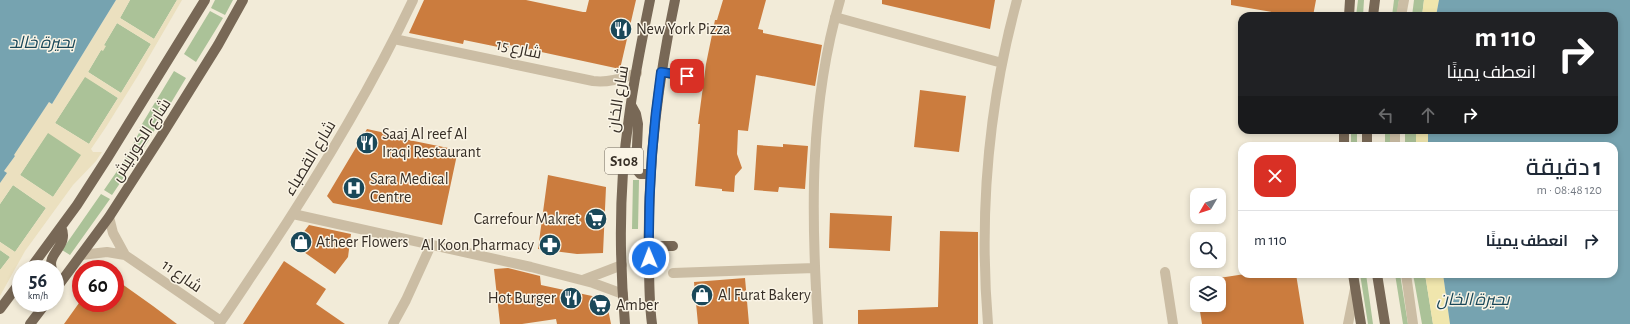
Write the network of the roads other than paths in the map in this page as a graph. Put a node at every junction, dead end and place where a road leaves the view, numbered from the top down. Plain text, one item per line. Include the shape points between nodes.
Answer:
1 (205, 0) edge
2 (243, 0) edge
3 (413, 0) edge
4 (650, 0) edge
5 (675, 0) edge
6 (840, 0) edge
7 (1017, 0) edge
8 (1350, 0) edge
9 (1375, 0) edge
10 (1404, 0) edge
11 (1349, 12) edge
12 (1374, 12) edge
13 (1402, 12) edge
14 (835, 17) junction
15 (394, 39) junction
16 (1002, 63) junction
17 (637, 72) junction
18 (661, 72) junction
19 (687, 76) dead end
20 (631, 105) junction
21 (650, 174) junction
22 (293, 214) junction
23 (109, 217) junction
24 (61, 227) junction
25 (431, 245) junction
26 (649, 246) junction
27 (673, 246) dead end
28 (81, 255) junction
29 (125, 255) junction
30 (37, 260) edge
31 (51, 260) edge
32 (622, 265) junction
33 (815, 268) junction
34 (1166, 272) dead end
35 (67, 273) junction
36 (673, 273) dead end
37 (64, 274) edge
38 (64, 277) edge
39 (1354, 278) edge
40 (1378, 278) edge
41 (1407, 278) edge
42 (583, 280) junction
43 (1355, 289) junction
44 (12, 293) edge
45 (623, 294) junction
46 (0, 310) edge
47 (39, 312) edge
48 (220, 323) edge
49 (30, 324) edge
50 (393, 324) edge
51 (625, 324) edge
52 (652, 324) edge
53 (818, 324) edge
54 (988, 324) edge
55 (1173, 324) edge
56 (1348, 324) edge
57 (1360, 324) edge
58 (1385, 324) edge
59 (1413, 324) edge

1 - 24 main road, شارع الكورنيش via 118,143
2 - 23 main road, شارع الكورنيش via 184,100
3 - 15 street, شارع القصباء
4 - 17 main road, شارع الخان / S108
5 - 18 main road, S108
6 - 14 street
7 - 16 street
8 - 11 main road
9 - 12 main road
10 - 13 street
14 - 16 street
14 - 33 street via 825,64 815,140
15 - 17 street, شارع 15 via 593,81 608,81
15 - 22 street, شارع القصباء via 358,108
16 - 54 street via 988,152 984,206
17 - 20 main road, شارع الخان / S108
18 - 19 main road
18 - 21 main road, S108
20 - 21 main road via 638,124 636,169 640,174
20 - 32 main road, شارع الخان / S108 via 625,151
21 - 26 main road, S108
22 - 25 street
22 - 48 street, شارع القصباء
23 - 28 main road, شارع الكورنيش
23 - 29 street, شارع 11 via 113,233
24 - 30 main road, شارع الكورنيش
24 - 31 main road via 63,240
25 - 42 street
25 - 50 street
26 - 27 main road
26 - 52 main road, S108
28 - 29 street, شارع 11 via 108,252
28 - 35 main road, شارع الكورنيش
29 - 48 street, شارع 11
32 - 42 street
32 - 45 main road, شارع الخان / S108
33 - 36 street
33 - 53 street
34 - 55 street
35 - 37 main road
35 - 38 main road, شارع الكورنيش
39 - 43 main road
40 - 58 main road
41 - 59 street
42 - 45 street
43 - 56 street
43 - 57 main road
44 - 46 main road
45 - 51 main road, شارع الخان / S108
47 - 49 main road

